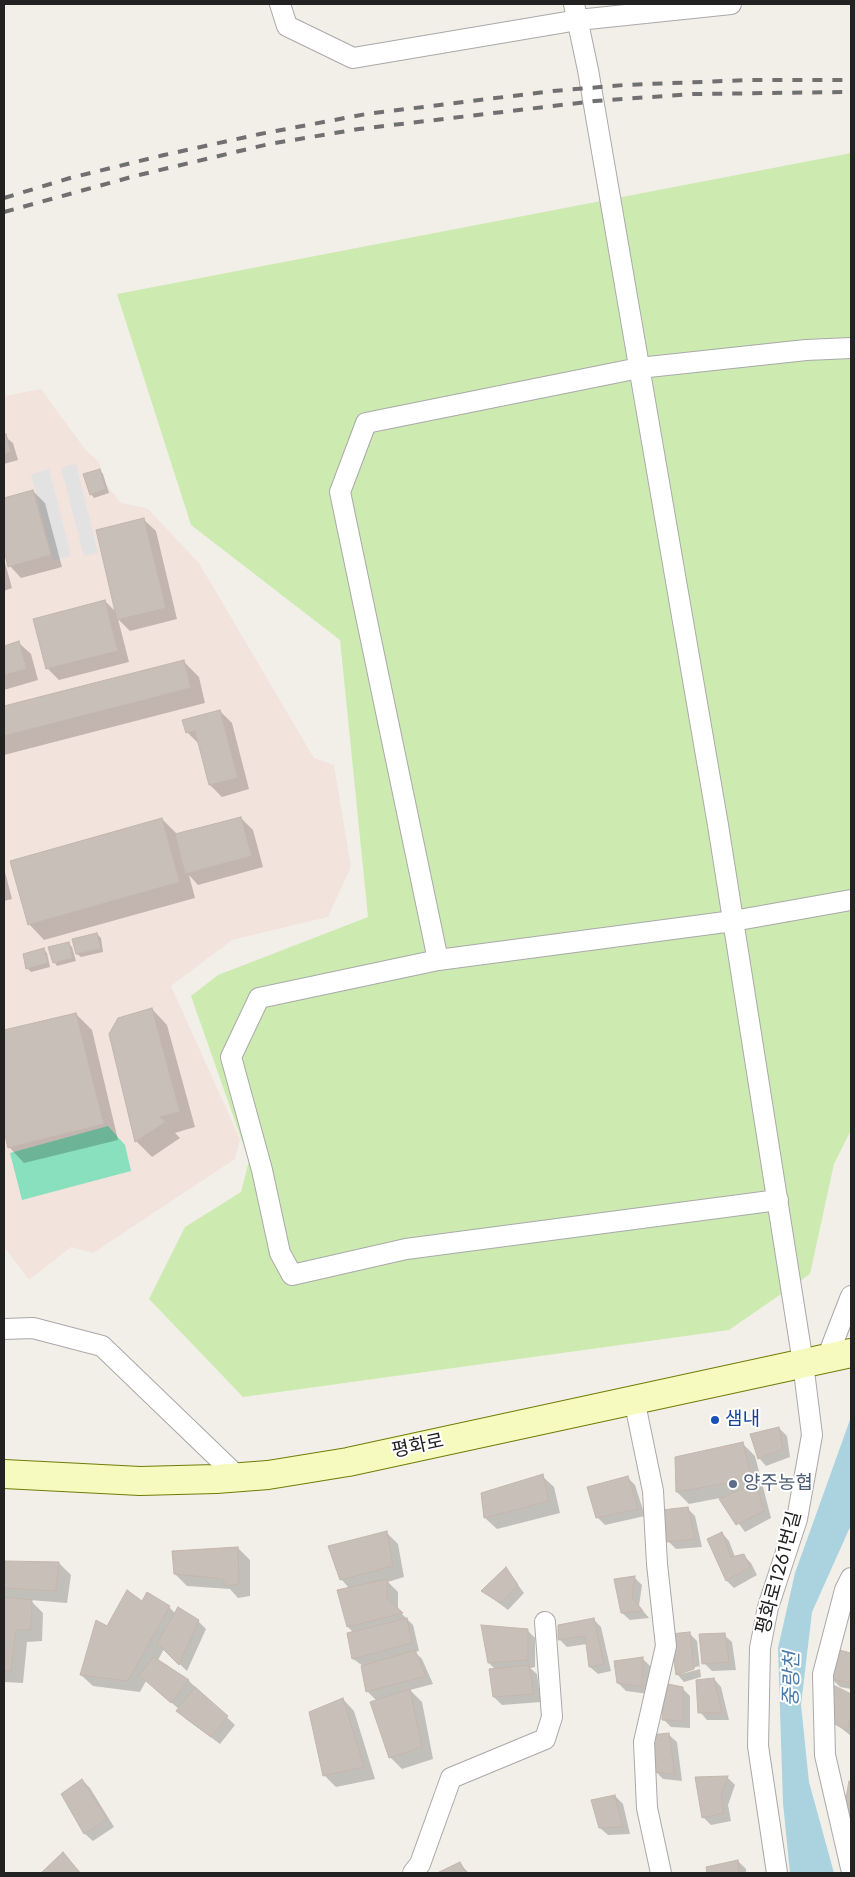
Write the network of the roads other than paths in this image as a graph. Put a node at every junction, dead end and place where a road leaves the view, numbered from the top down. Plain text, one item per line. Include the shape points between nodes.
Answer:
1 (280, 4) edge
2 (731, 4) edge
3 (576, 12) edge
4 (851, 348) edge
5 (640, 368) junction
6 (851, 900) edge
7 (733, 920) junction
8 (438, 960) junction
9 (778, 1200) junction
10 (851, 1296) edge
11 (4, 1329) edge
12 (827, 1358) edge
13 (634, 1399) junction
14 (4, 1474) edge
15 (238, 1477) junction
16 (851, 1578) edge
17 (545, 1622) dead end
18 (851, 1868) edge
19 (413, 1873) edge
20 (660, 1873) edge
21 (778, 1873) edge

1 - 3 street via 287,26 354,58
2 - 3 street
3 - 5 street, 평화로1261번길
4 - 5 street
5 - 7 street, 평화로1261번길
5 - 8 street via 366,423 340,492
6 - 7 street
7 - 8 street
7 - 9 street, 평화로1261번길
8 - 9 street via 259,998 231,1057 262,1170 280,1252 292,1275 406,1249
9 - 12 street, 평화로1261번길
10 - 12 street
11 - 15 street via 33,1328 102,1346
12 - 13 main road, 평화로
12 - 21 street, 평화로1261번길 via 796,1519 768,1607 760,1648 758,1746
13 - 15 main road, 평화로 via 348,1462
13 - 20 street via 653,1491 666,1646 644,1742 647,1808
14 - 15 main road, 평화로 via 140,1481
16 - 18 street via 823,1674 825,1754
17 - 19 street via 552,1717 545,1739 451,1778 420,1864

